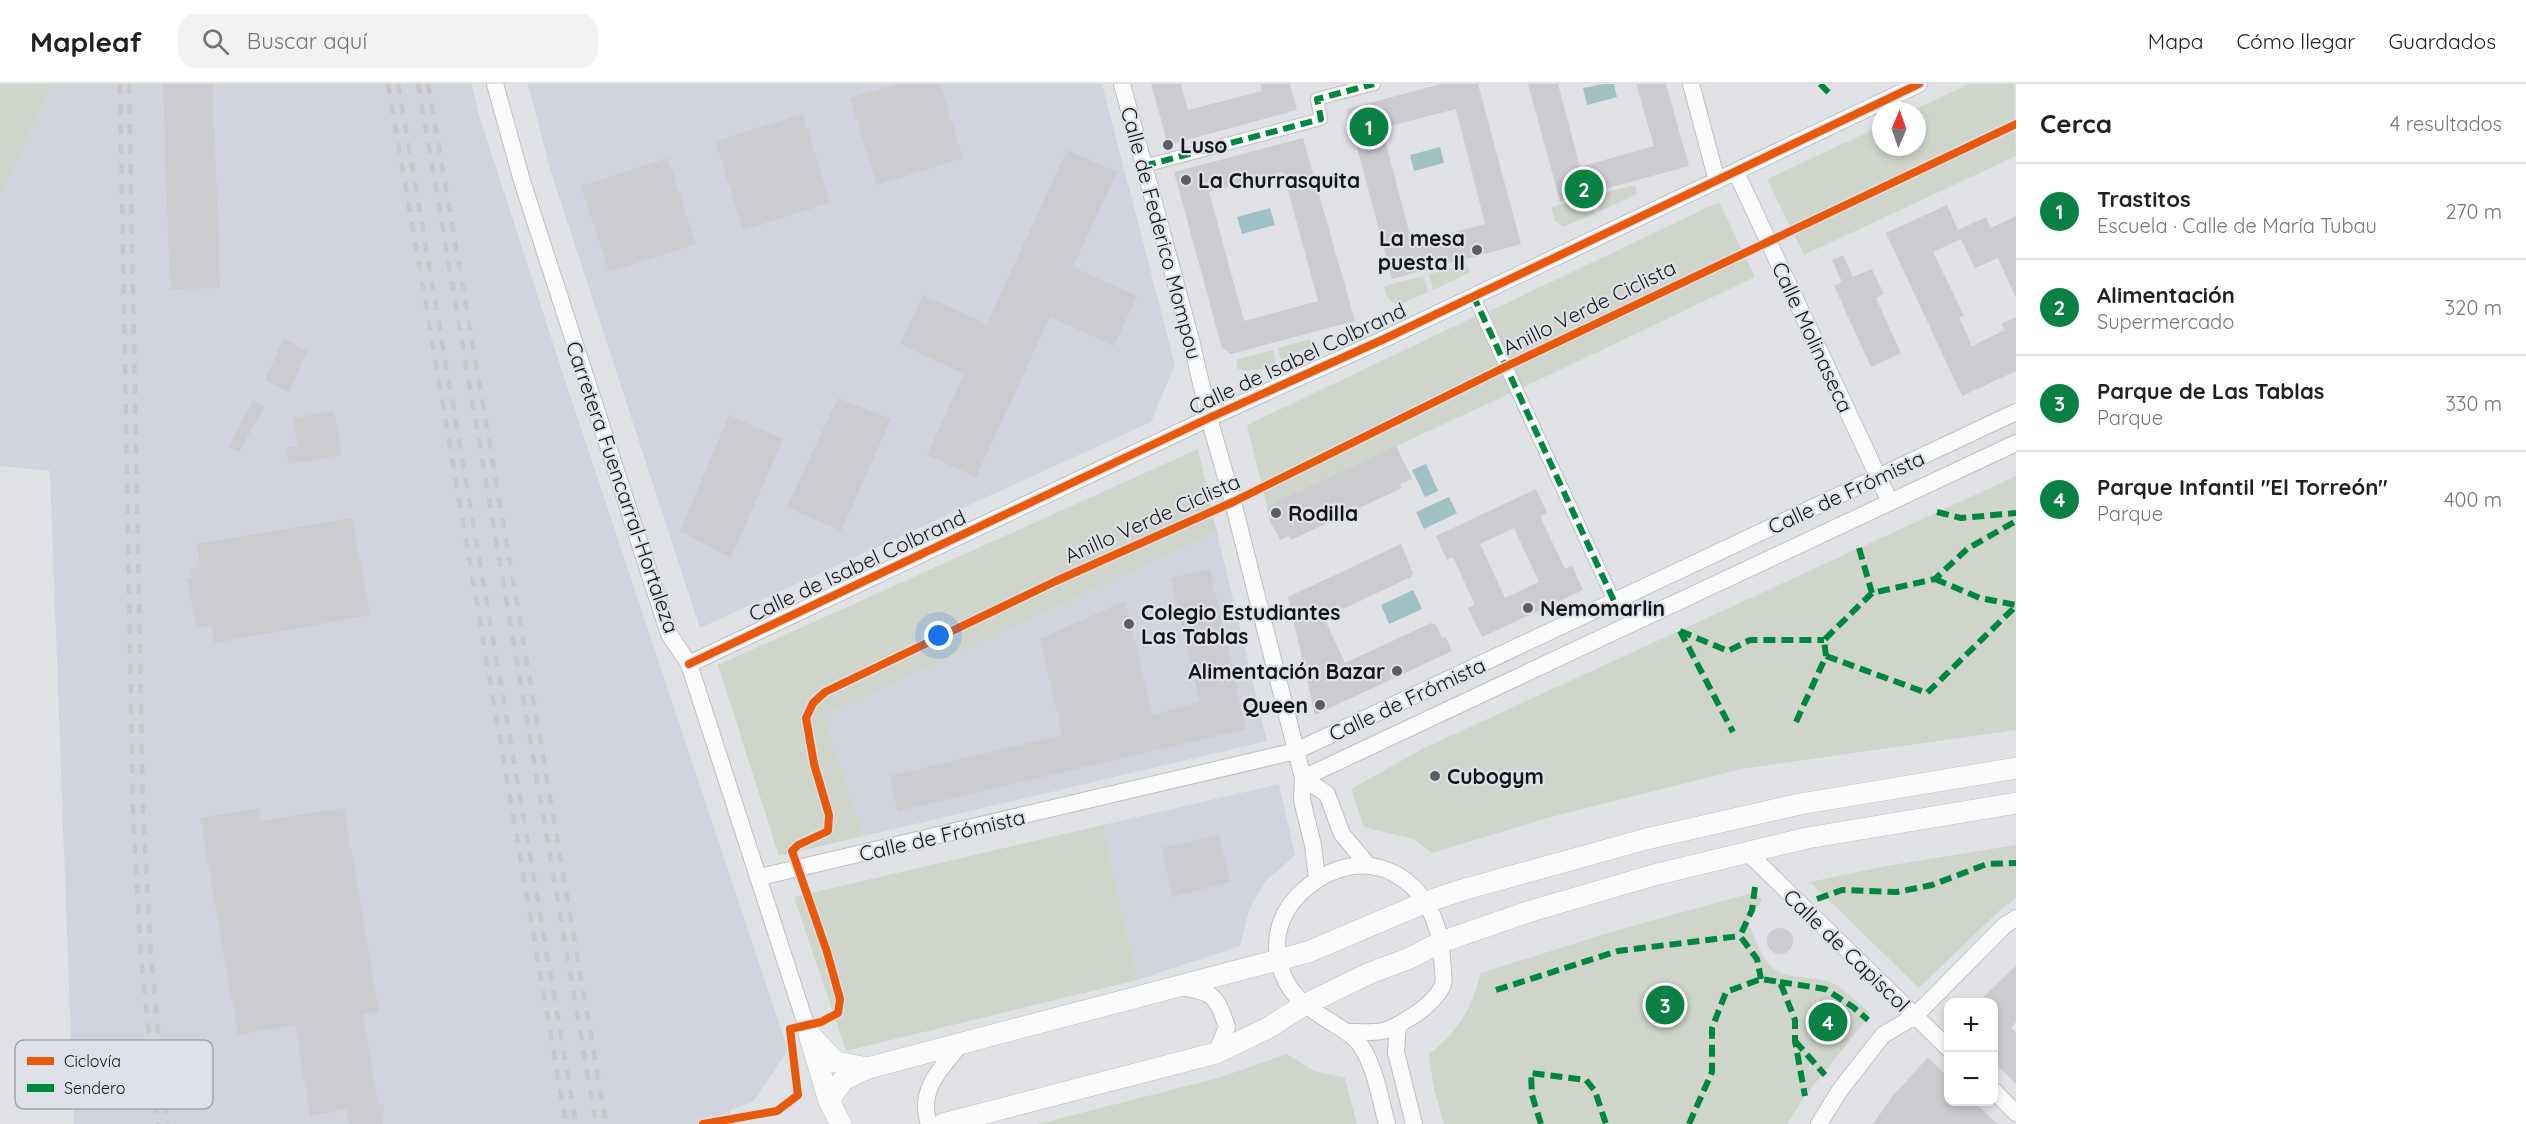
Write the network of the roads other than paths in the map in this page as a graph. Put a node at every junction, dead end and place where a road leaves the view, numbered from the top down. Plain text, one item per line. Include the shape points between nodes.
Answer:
1 (495, 84) edge
2 (1122, 84) edge
3 (1374, 84) edge
4 (1691, 84) edge
5 (1919, 84) edge
6 (1144, 166) junction
7 (1736, 172) junction
8 (1717, 181) junction
9 (1473, 295) junction
10 (2016, 412) edge
11 (1209, 418) junction
12 (2016, 443) edge
13 (1879, 476) junction
14 (1890, 502) junction
15 (1615, 603) junction
16 (689, 664) junction
17 (1296, 751) junction
18 (2016, 768) edge
19 (1303, 778) junction
20 (2016, 803) edge
21 (1747, 852) junction
22 (1367, 864) junction
23 (760, 878) junction
24 (1317, 879) junction
25 (1426, 902) junction
26 (2016, 918) edge
27 (1442, 942) junction
28 (1278, 960) junction
29 (1179, 987) junction
30 (1304, 1005) junction
31 (1916, 1016) junction
32 (1398, 1025) junction
33 (1347, 1032) junction
34 (809, 1034) junction
35 (962, 1043) junction
36 (1944, 1044) edge
37 (1216, 1053) junction
38 (868, 1068) junction
39 (1998, 1095) edge
40 (829, 1101) junction
41 (2016, 1113) edge
42 (841, 1124) edge
43 (929, 1124) edge
44 (943, 1124) edge
45 (1387, 1124) edge
46 (1414, 1124) edge
47 (1819, 1124) edge

1 - 16 street, Carretera Fuencarral-Hortaleza via 526,192 669,634
2 - 6 street, Calle de Federico Mompou
3 - 6 street via 1317,99 1321,118
4 - 8 street
5 - 7 street, Calle de Isabel Colbrand
6 - 11 street, Calle de Federico Mompou
7 - 8 street, Calle de Isabel Colbrand
7 - 13 street, Calle Molinaseca
8 - 9 street, Calle de Isabel Colbrand
9 - 11 street, Calle de Isabel Colbrand
9 - 15 street
10 - 13 street, Calle de Frómista
11 - 16 street, Calle de Isabel Colbrand
11 - 17 street, Calle de Federico Mompou
12 - 14 street, Calle de Frómista
13 - 14 street, Calle Molinaseca
13 - 15 street, Calle de Frómista
14 - 19 street, Calle de Frómista
15 - 17 street, Calle de Frómista
16 - 23 street, Carretera Fuencarral-Hortaleza
17 - 19 street, Calle de Federico Mompou
17 - 23 street, Calle de Frómista
18 - 25 street via 1767,812 1646,839
19 - 22 street via 1327,794 1342,834
19 - 24 street, Calle de Federico Mompou via 1302,800
20 - 21 street via 1807,838
21 - 27 street via 1642,878
21 - 31 street, Calle de Capiscol
22 - 24 street via 1341,867
22 - 25 street via 1400,875
23 - 34 street, Carretera Fuencarral-Hortaleza
24 - 28 street via 1293,898 1283,915 1278,932
25 - 27 street
25 - 28 street via 1308,952
26 - 31 street
27 - 30 street
27 - 32 street via 1443,984 1425,1009
28 - 29 street
28 - 30 street via 1289,990
29 - 35 street
29 - 37 street via 1206,991 1219,1004 1227,1027
30 - 33 street
30 - 37 street
31 - 36 street, Calle de Capiscol
31 - 47 street via 1882,1035
32 - 33 street via 1384,1031
32 - 46 street via 1396,1052
33 - 45 street via 1361,1045 1370,1064
34 - 38 street via 836,1062
34 - 40 street, Carretera Fuencarral-Hortaleza
35 - 38 street
35 - 43 street via 926,1092
37 - 44 street
38 - 40 street via 843,1080
39 - 41 street
40 - 42 street, Carretera Fuencarral-Hortaleza

